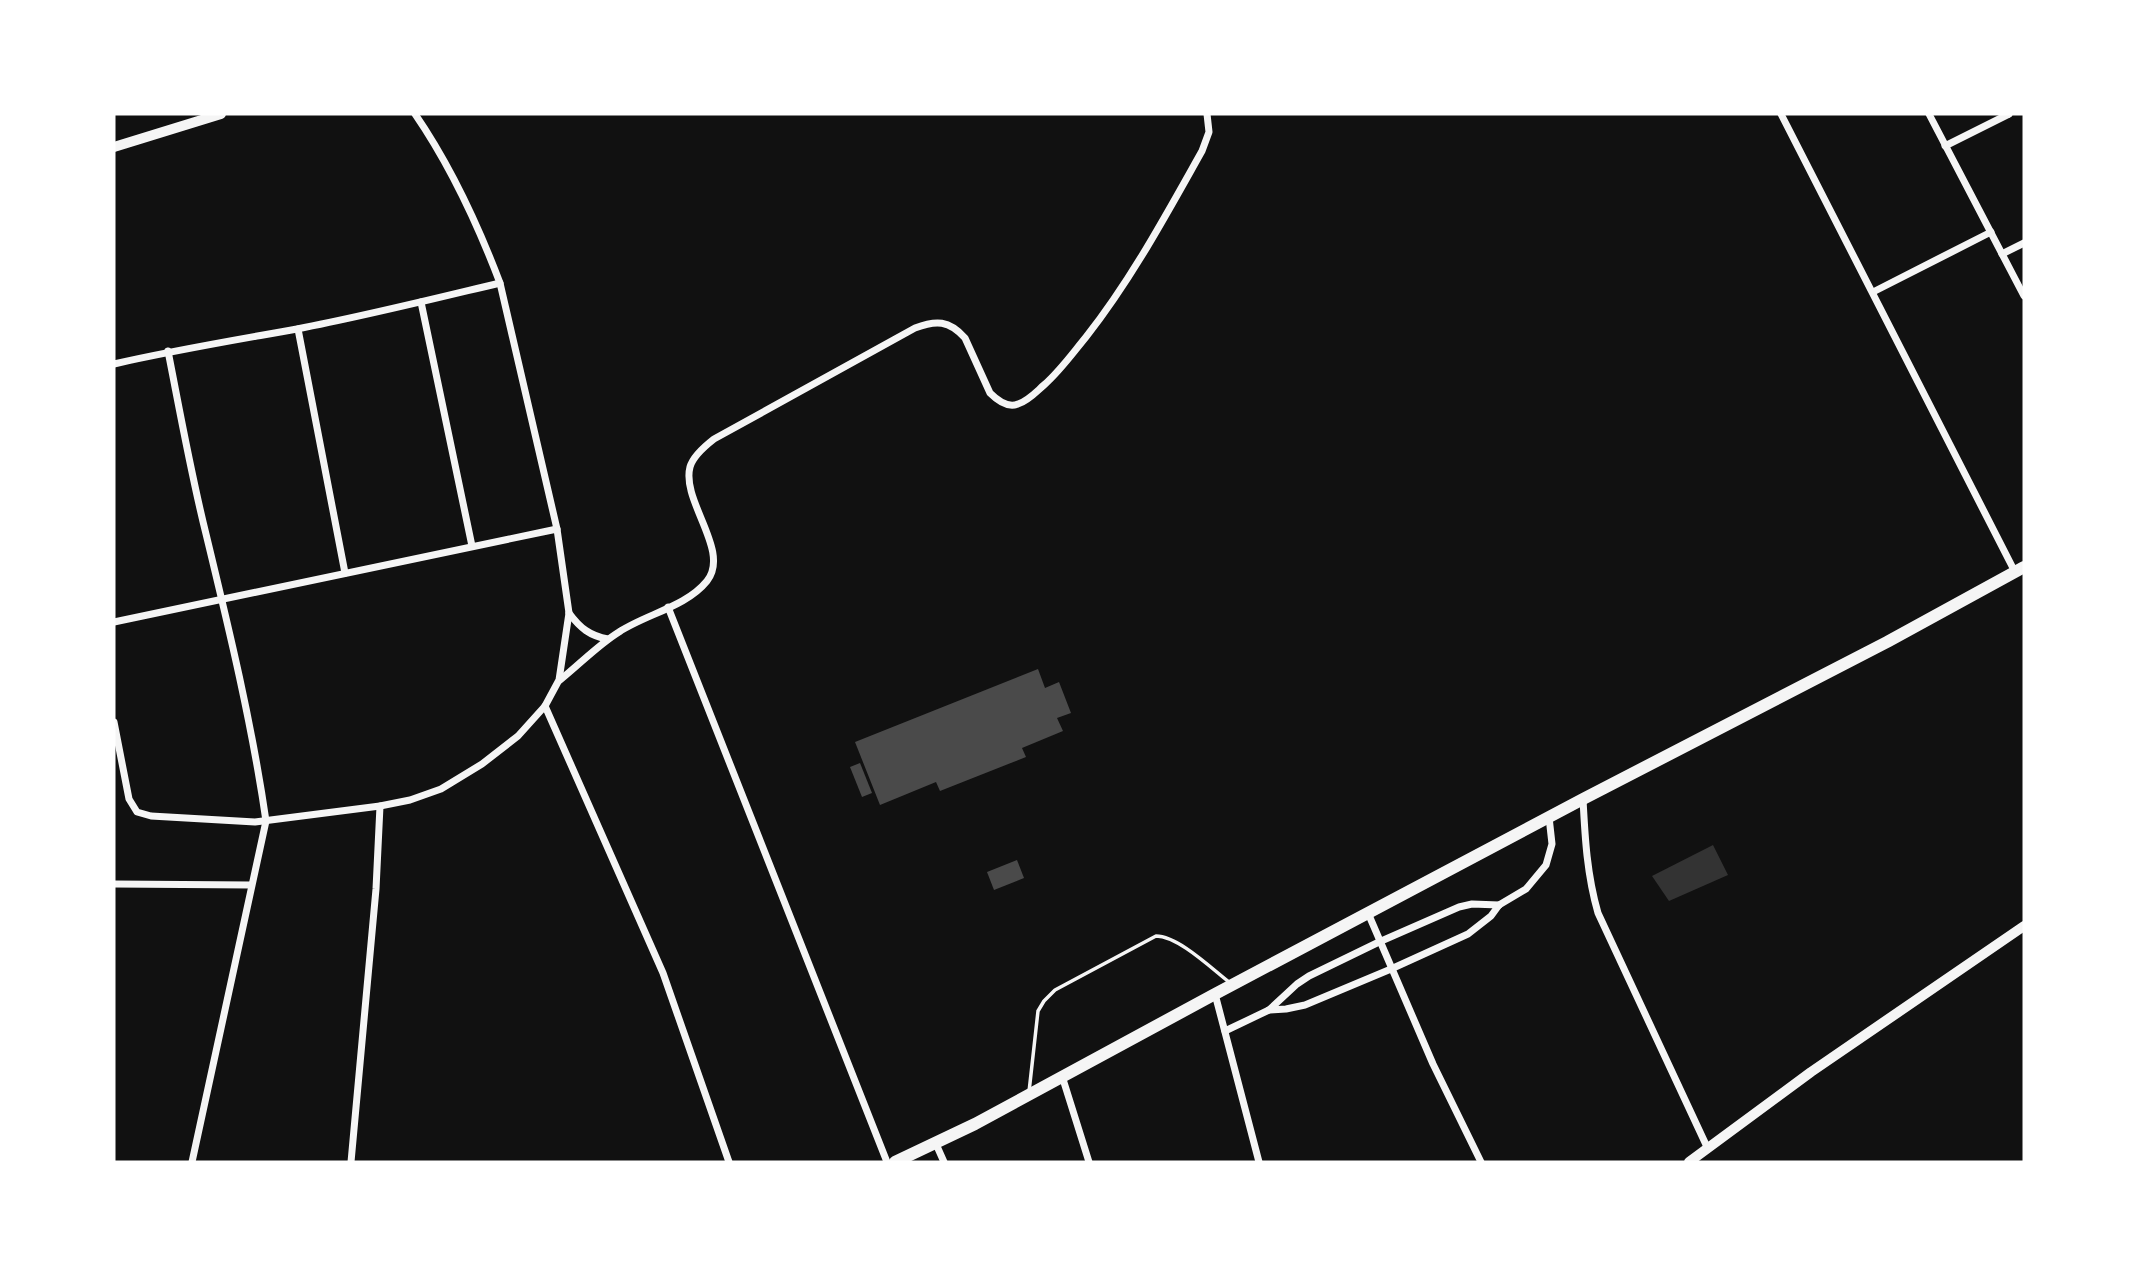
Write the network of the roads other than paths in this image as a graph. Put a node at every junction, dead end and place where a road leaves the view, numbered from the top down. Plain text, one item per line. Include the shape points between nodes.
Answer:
1 (221, 114) edge
2 (415, 114) edge
3 (1207, 114) edge
4 (1780, 114) edge
5 (1929, 114) edge
6 (2009, 114) edge
7 (1945, 146) junction
8 (114, 147) edge
9 (1991, 232) junction
10 (2024, 243) edge
11 (2002, 254) junction
12 (500, 282) junction
13 (1873, 292) junction
14 (2024, 296) edge
15 (421, 302) junction
16 (298, 328) junction
17 (167, 351) junction
18 (114, 364) edge
19 (557, 529) junction
20 (472, 546) junction
21 (2020, 570) edge
22 (345, 573) junction
23 (223, 599) junction
24 (668, 607) junction
25 (569, 613) junction
26 (114, 622) edge
27 (608, 639) junction
28 (559, 680) junction
29 (545, 706) junction
30 (114, 722) edge
31 (1583, 799) junction
32 (380, 806) junction
33 (1549, 817) junction
34 (266, 821) junction
35 (114, 884) edge
36 (251, 885) junction
37 (1499, 905) junction
38 (1368, 913) junction
39 (2024, 926) edge
40 (1379, 942) junction
41 (1391, 969) junction
42 (1234, 985) junction
43 (1215, 994) junction
44 (1269, 1010) junction
45 (1225, 1031) junction
46 (1062, 1075) junction
47 (1029, 1093) junction
48 (936, 1144) junction
49 (1708, 1149) junction
50 (192, 1162) edge
51 (351, 1162) edge
52 (729, 1162) edge
53 (887, 1162) edge
54 (895, 1162) edge
55 (944, 1162) edge
56 (1089, 1162) edge
57 (1259, 1162) edge
58 (1482, 1162) edge
59 (1689, 1162) edge

1 - 8 street
2 - 12 street via 459,192
3 - 24 street via 1209,132 1202,151 1140,260 1058,373 1024,401 1008,405 995,398 965,338 952,327 929,323 704,447 691,466 689,479 711,546 712,570 691,595
4 - 13 street
5 - 7 street
6 - 7 street
7 - 9 street
9 - 11 street
9 - 13 street
10 - 11 street
11 - 14 street
12 - 15 street
12 - 19 street
13 - 21 street
15 - 16 street
15 - 20 street
16 - 17 street
16 - 22 street
17 - 18 street
17 - 23 street
19 - 20 street
19 - 25 street
20 - 22 street
21 - 31 main road
22 - 23 street
23 - 26 street
23 - 34 street
24 - 27 street
24 - 53 street
25 - 27 street via 589,634
25 - 28 street
27 - 28 street
28 - 29 street
29 - 32 street via 518,736 441,789
29 - 52 street via 663,973
30 - 34 street via 128,799 136,812
31 - 33 main road
31 - 49 street via 1586,863 1598,913
32 - 34 street
32 - 51 street
33 - 37 street via 1552,844 1546,865 1526,889
33 - 38 main road
34 - 36 street
35 - 36 street
36 - 50 street
37 - 40 street via 1459,907
37 - 41 street via 1468,934
38 - 40 street
38 - 42 main road
39 - 49 street via 1811,1072
40 - 41 street
40 - 44 street via 1309,976
41 - 44 street via 1305,1005
41 - 58 street
42 - 43 main road
42 - 47 lane via 1177,943 1156,936 1055,990 1044,1001 1038,1011
43 - 45 street
43 - 46 main road
44 - 45 street
45 - 57 street
46 - 47 main road
46 - 56 street
47 - 48 main road
48 - 54 main road
48 - 55 street
49 - 59 street

